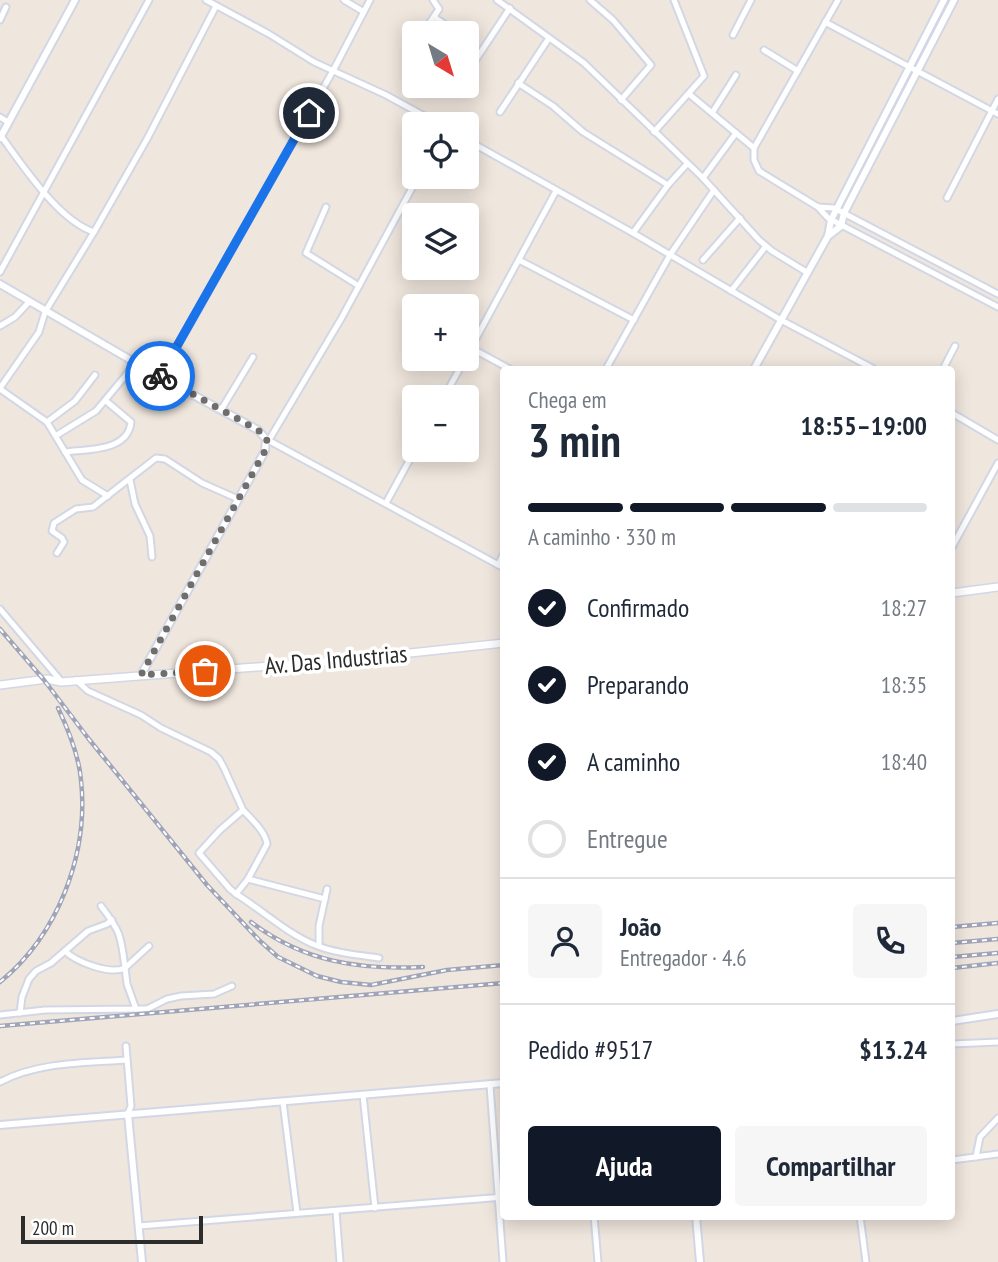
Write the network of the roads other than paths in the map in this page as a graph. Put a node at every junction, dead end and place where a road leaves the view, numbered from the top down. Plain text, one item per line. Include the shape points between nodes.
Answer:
1 (75, 0) edge
2 (149, 0) edge
3 (206, 0) edge
4 (344, 0) edge
5 (370, 0) edge
6 (433, 0) edge
7 (497, 0) edge
8 (590, 0) edge
9 (674, 0) edge
10 (751, 0) edge
11 (838, 0) edge
12 (944, 0) edge
13 (954, 0) edge
14 (216, 6) junction
15 (6, 7) dead end
16 (510, 8) junction
17 (364, 12) junction
18 (434, 17) junction
19 (0, 20) edge
20 (431, 21) edge
21 (440, 21) edge
22 (825, 22) junction
23 (733, 35) dead end
24 (549, 38) junction
25 (764, 50) dead end
26 (480, 53) edge
27 (909, 67) junction
28 (334, 69) junction
29 (798, 71) junction
30 (918, 71) junction
31 (736, 75) dead end
32 (518, 83) junction
33 (689, 94) junction
34 (998, 99) edge
35 (621, 100) junction
36 (416, 112) edge
37 (500, 112) dead end
38 (712, 113) junction
39 (995, 113) edge
40 (0, 117) edge
41 (8, 122) junction
42 (654, 132) junction
43 (736, 133) junction
44 (0, 137) edge
45 (479, 147) edge
46 (754, 148) junction
47 (687, 164) junction
48 (703, 178) junction
49 (668, 185) junction
50 (412, 189) edge
51 (714, 190) junction
52 (556, 191) junction
53 (44, 193) junction
54 (947, 198) dead end
55 (326, 207) dead end
56 (818, 207) junction
57 (836, 209) junction
58 (844, 213) junction
59 (740, 218) junction
60 (831, 220) junction
61 (841, 226) junction
62 (868, 226) junction
63 (94, 232) junction
64 (633, 233) junction
65 (828, 236) junction
66 (862, 237) junction
67 (766, 246) junction
68 (670, 256) junction
69 (519, 260) junction
70 (703, 260) dead end
71 (936, 261) junction
72 (0, 272) edge
73 (931, 272) junction
74 (808, 273) junction
75 (0, 284) edge
76 (359, 286) junction
77 (731, 291) junction
78 (998, 294) edge
79 (29, 302) junction
80 (998, 307) edge
81 (45, 312) junction
82 (634, 320) junction
83 (781, 320) junction
84 (0, 326) edge
85 (479, 333) edge
86 (955, 346) dead end
87 (479, 352) edge
88 (253, 357) dead end
89 (859, 362) junction
90 (136, 363) junction
91 (504, 366) edge
92 (608, 366) edge
93 (756, 366) edge
94 (857, 366) edge
95 (867, 366) edge
96 (945, 366) edge
97 (94, 374) dead end
98 (160, 377) junction
99 (0, 389) edge
100 (106, 401) junction
101 (221, 410) junction
102 (955, 415) edge
103 (47, 422) junction
104 (57, 435) junction
105 (268, 439) junction
106 (998, 440) edge
107 (65, 452) junction
108 (408, 462) edge
109 (998, 463) edge
110 (131, 480) junction
111 (108, 496) junction
112 (238, 499) junction
113 (386, 503) junction
114 (955, 542) edge
115 (57, 553) dead end
116 (152, 557) dead end
117 (500, 565) edge
118 (998, 587) edge
119 (955, 593) edge
120 (0, 609) edge
121 (500, 643) edge
122 (141, 675) junction
123 (76, 680) junction
124 (61, 682) junction
125 (0, 685) edge
126 (243, 810) junction
127 (248, 879) junction
128 (327, 889) dead end
129 (236, 894) junction
130 (325, 899) junction
131 (102, 906) dead end
132 (112, 920) junction
133 (149, 946) dead end
134 (318, 946) junction
135 (65, 951) junction
136 (379, 958) dead end
137 (125, 968) junction
138 (232, 986) dead end
139 (136, 1009) junction
140 (20, 1013) junction
141 (998, 1014) edge
142 (0, 1015) edge
143 (955, 1021) edge
144 (998, 1042) edge
145 (955, 1044) edge
146 (126, 1046) dead end
147 (127, 1060) junction
148 (0, 1083) edge
149 (500, 1084) edge
150 (490, 1085) junction
151 (363, 1095) junction
152 (284, 1102) junction
153 (128, 1114) junction
154 (998, 1118) edge
155 (0, 1125) edge
156 (998, 1154) edge
157 (975, 1157) junction
158 (955, 1160) edge
159 (500, 1187) edge
160 (500, 1197) edge
161 (374, 1208) junction
162 (336, 1211) junction
163 (297, 1213) junction
164 (502, 1220) edge
165 (594, 1220) edge
166 (696, 1220) edge
167 (861, 1220) edge
168 (139, 1226) junction
169 (142, 1262) edge
170 (340, 1262) edge
171 (503, 1262) edge
172 (598, 1262) edge
173 (700, 1262) edge
174 (866, 1262) edge

1 - 41 street
2 - 53 street
3 - 14 street
4 - 17 street
5 - 17 street
6 - 18 street via 439,8
7 - 16 street
8 - 35 street via 651,65
9 - 33 street via 704,73
10 - 23 street
11 - 22 street
12 - 27 street
13 - 30 street
14 - 28 street
14 - 63 street
15 - 19 street
16 - 24 street
16 - 26 street
17 - 28 street
18 - 20 street
18 - 21 street
22 - 27 street
22 - 29 street
24 - 32 street
24 - 35 street via 584,63
25 - 29 street
27 - 30 street
27 - 57 street
28 - 36 street
28 - 98 street
29 - 46 street
30 - 39 street
30 - 58 street
31 - 38 street
32 - 37 street
32 - 49 street via 583,132
33 - 38 street
33 - 42 street
34 - 39 street
35 - 42 street
38 - 43 street
39 - 54 street
40 - 41 street
41 - 44 street
42 - 47 street
43 - 46 street
43 - 48 street
44 - 53 street
45 - 52 street
46 - 56 street via 759,171
47 - 48 street
47 - 49 street
48 - 51 street
49 - 64 street
50 - 76 street
51 - 59 street
51 - 68 street
52 - 64 street
52 - 69 street
53 - 63 street via 78,225
53 - 72 street
55 - 76 street via 306,253
56 - 57 street
56 - 60 street
57 - 58 street
57 - 60 street
58 - 61 street
58 - 62 street
59 - 67 street
59 - 70 street
60 - 61 street
60 - 65 street
61 - 65 street
61 - 66 street
62 - 66 street
62 - 71 street
63 - 81 street
64 - 68 street
65 - 74 street
66 - 73 street
67 - 74 street
67 - 77 street
68 - 77 street
68 - 82 street
69 - 82 street
69 - 85 street
71 - 73 street
71 - 78 street
73 - 80 street
74 - 83 street
75 - 79 street
76 - 105 street
77 - 83 street
79 - 81 street
79 - 84 street
81 - 90 street
81 - 99 street via 39,332
82 - 92 street
83 - 89 street
83 - 93 street
86 - 96 street
87 - 91 street
88 - 101 street
89 - 94 street
89 - 95 street
90 - 98 street
90 - 100 street
97 - 103 street via 75,401
98 - 101 street
99 - 103 street
100 - 104 street
100 - 107 street via 131,422 124,438 110,446
101 - 105 street
102 - 106 street
103 - 104 street
104 - 107 street
105 - 112 street
105 - 113 street
107 - 111 street via 82,480
108 - 113 street
109 - 114 street
110 - 111 street
110 - 112 street via 161,457
110 - 116 street via 135,504 150,536
111 - 115 street via 52,525 52,531 64,541
112 - 122 street
113 - 117 street
118 - 119 main road
120 - 124 street
121 - 122 main road, Av. Das Industrias
122 - 123 main road, Av. Das Industrias
123 - 124 main road, Av. Das Industrias
123 - 126 street via 88,691 211,752 224,768
124 - 125 main road, Av. Das Industrias via 47,679
126 - 127 street via 267,839
126 - 129 street via 199,853
127 - 129 street
127 - 130 street
128 - 130 street
129 - 134 street
130 - 134 street
131 - 132 street
132 - 135 street via 88,931
132 - 137 street via 122,940
133 - 137 street
134 - 136 street
135 - 137 street via 79,962 114,971
135 - 140 street via 29,979
137 - 139 street
138 - 139 street via 214,994 181,996
139 - 140 street
140 - 142 street
141 - 143 street
144 - 145 street
146 - 147 street
147 - 148 street via 65,1064 27,1071
147 - 153 street
149 - 150 street
150 - 151 street
150 - 159 street
151 - 152 street
151 - 161 street
152 - 153 street
152 - 163 street
153 - 155 street
153 - 168 street
154 - 157 street via 980,1137
156 - 157 street
157 - 158 street
160 - 161 street
161 - 162 street
162 - 163 street
162 - 170 street
163 - 168 street
164 - 171 street
165 - 172 street
166 - 173 street
167 - 174 street
168 - 169 street

